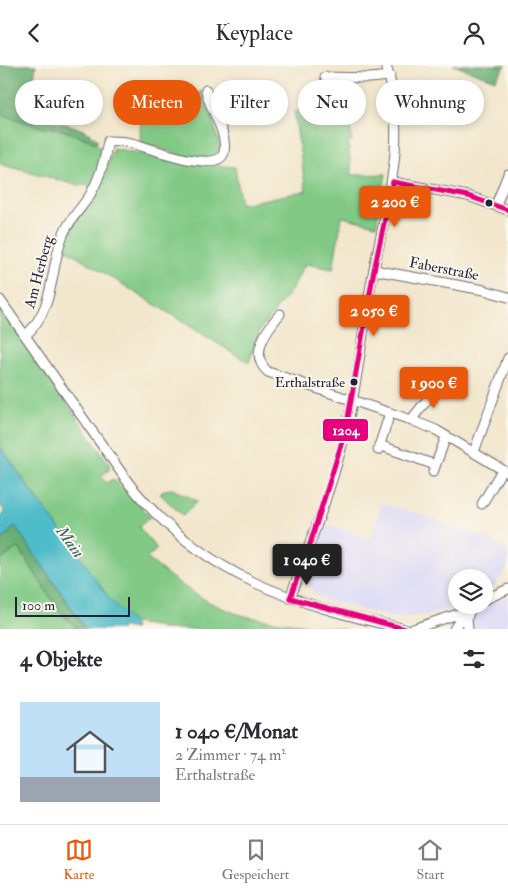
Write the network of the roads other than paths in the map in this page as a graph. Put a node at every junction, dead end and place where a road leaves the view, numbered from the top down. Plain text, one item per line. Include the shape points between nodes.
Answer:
1 (386, 65) edge
2 (390, 76) junction
3 (325, 77) dead end
4 (206, 89) dead end
5 (508, 174) edge
6 (393, 181) junction
7 (496, 205) junction
8 (508, 210) edge
9 (374, 270) junction
10 (508, 297) edge
11 (0, 300) edge
12 (280, 314) dead end
13 (26, 335) junction
14 (508, 358) edge
15 (439, 385) dead end
16 (352, 399) junction
17 (390, 413) junction
18 (411, 420) junction
19 (446, 437) junction
20 (474, 452) junction
21 (505, 471) edge
22 (482, 504) dead end
23 (508, 589) edge
24 (493, 596) edge
25 (290, 598) junction
26 (456, 614) edge
27 (468, 614) edge
28 (469, 614) edge
29 (405, 629) edge
30 (413, 629) edge
31 (454, 629) edge
32 (468, 629) edge

1 - 2 street
2 - 3 street
2 - 6 street via 397,122
4 - 13 street, Am Herberg via 222,138 224,152 221,158 216,161 182,158 131,143 108,141 105,160 94,187 70,220 61,240 43,315
5 - 7 street
6 - 7 street
6 - 9 street
7 - 8 street
9 - 10 street, Faberstraße
9 - 16 street
11 - 13 street
12 - 16 street via 263,340 258,354 261,366 268,372
13 - 25 street via 147,506 181,538 226,569
14 - 20 street
15 - 18 street
16 - 17 street
16 - 25 street via 329,486
17 - 18 street
17 - 19 street via 378,448 434,468
18 - 19 street
19 - 20 street
20 - 21 street
21 - 22 street
23 - 24 street
25 - 29 street
26 - 30 street
27 - 31 street
28 - 32 street

